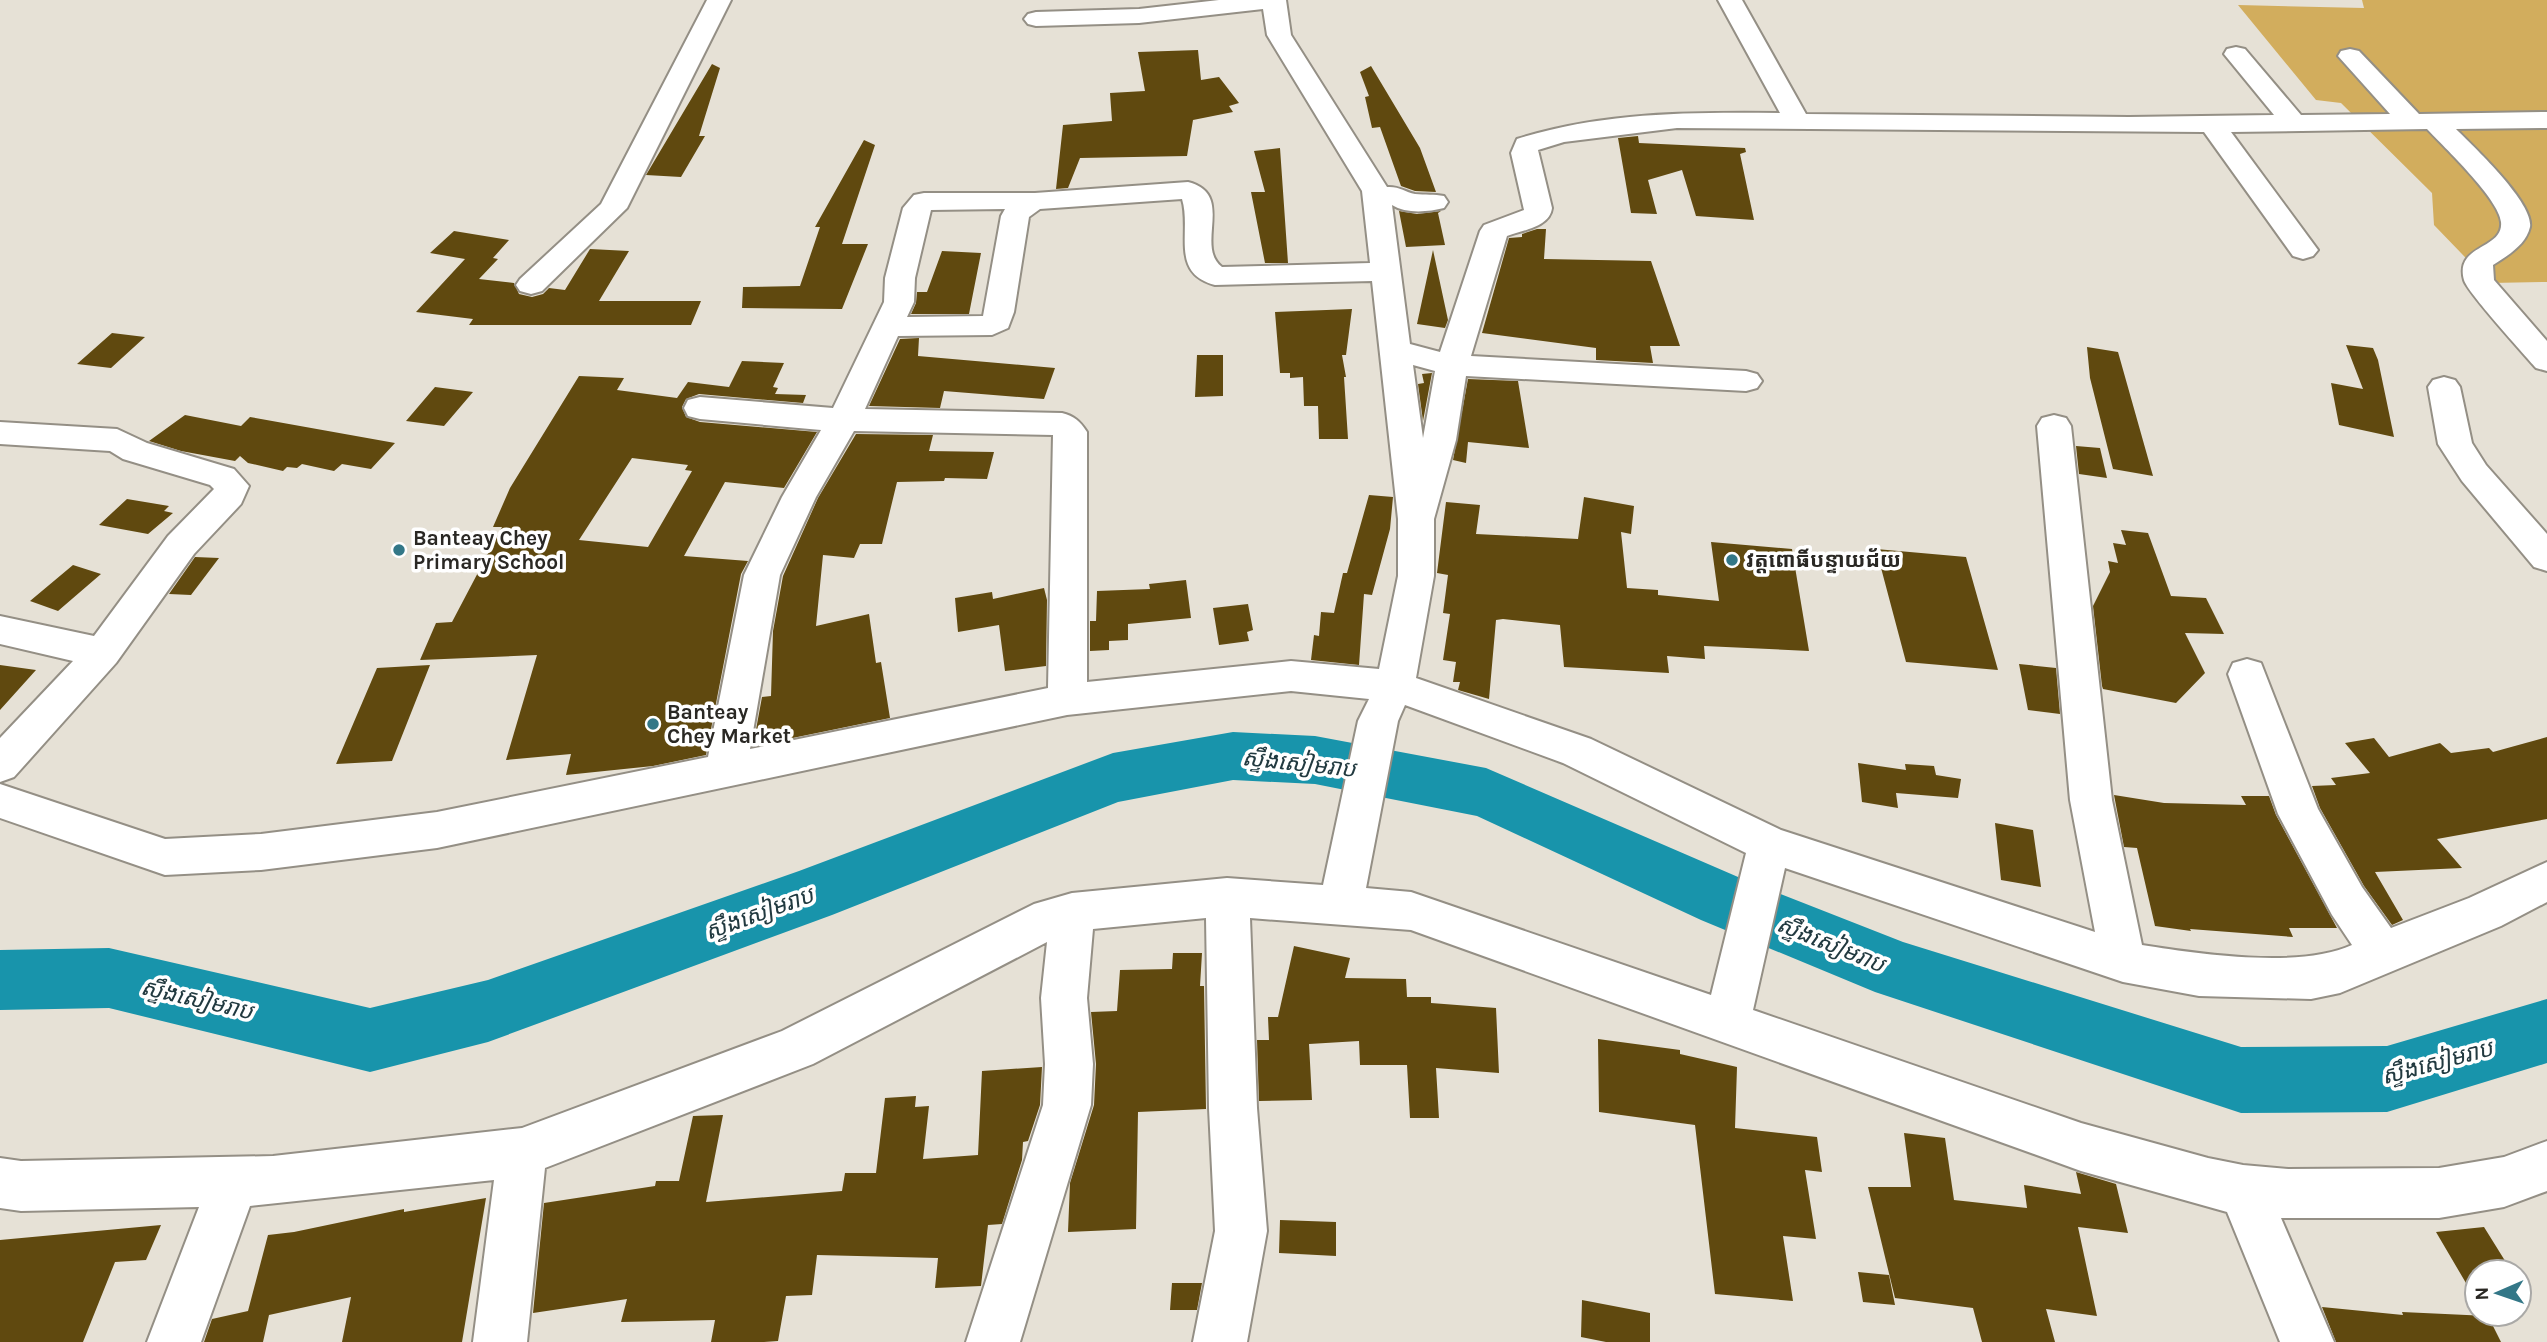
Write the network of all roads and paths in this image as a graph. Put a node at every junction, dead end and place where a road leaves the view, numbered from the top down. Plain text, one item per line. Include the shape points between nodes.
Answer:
1 (719, 0) edge
2 (1274, 0) edge
3 (1730, 0) edge
4 (1036, 19) dead end
5 (2236, 54) dead end
6 (2350, 56) dead end
7 (2423, 121) junction
8 (2547, 121) edge
9 (1798, 122) junction
10 (2294, 123) junction
11 (2212, 124) junction
12 (1377, 195) junction
13 (1035, 201) junction
14 (1434, 202) dead end
15 (2303, 250) dead end
16 (1386, 272) junction
17 (531, 285) dead end
18 (888, 327) junction
19 (1397, 351) junction
20 (2547, 361) edge
21 (1452, 365) junction
22 (1746, 381) dead end
23 (2444, 387) dead end
24 (700, 408) dead end
25 (844, 419) junction
26 (2054, 426) dead end
27 (0, 433) edge
28 (1416, 519) junction
29 (2547, 558) edge
30 (0, 630) edge
31 (103, 653) junction
32 (2247, 674) dead end
33 (1067, 700) junction
34 (1386, 703) junction
35 (0, 765) edge
36 (726, 770) junction
37 (0, 801) edge
38 (1765, 858) junction
39 (2547, 881) edge
40 (1227, 897) junction
41 (1341, 905) junction
42 (1072, 912) junction
43 (2382, 952) junction
44 (2123, 962) junction
45 (1727, 1021) junction
46 (522, 1152) junction
47 (2547, 1166) edge
48 (234, 1181) junction
49 (0, 1183) edge
50 (2243, 1190) junction
51 (174, 1342) edge
52 (500, 1342) edge
53 (993, 1342) edge
54 (1220, 1342) edge
55 (2307, 1342) edge

1 - 17 street via 612,208
2 - 4 street via 1139,16
2 - 12 street via 1279,35
3 - 9 street
5 - 10 street
6 - 7 street
7 - 8 street
7 - 10 street
7 - 20 street via 2507,201 2516,226 2509,241 2478,262 2477,274 2486,291
9 - 11 street
9 - 21 street via 1676,120 1560,134 1526,145 1536,215 1494,231
10 - 11 street
11 - 15 street
12 - 14 street
12 - 16 street
13 - 16 street via 1188,190 1194,193 1198,207 1199,259 1215,276
13 - 18 street via 1015,216 997,321 992,325
13 - 18 street via 924,201 917,208 900,278 899,302
16 - 19 street
18 - 25 street
19 - 21 street
19 - 28 street
21 - 22 street
21 - 28 street via 1439,440
23 - 29 street via 2455,444
24 - 25 street
25 - 33 street via 1062,424 1068,428
25 - 36 street via 762,575
26 - 44 street via 2091,800
27 - 31 street via 117,440 135,451 222,477 232,486 229,495 181,544
28 - 34 street via 1416,576
30 - 31 street
31 - 35 street
32 - 43 street via 2299,814 2347,901
33 - 34 street via 1291,676
33 - 36 street
34 - 38 street via 1577,751
34 - 41 street
36 - 37 street via 437,830 261,852 165,857
38 - 44 street
38 - 45 street
39 - 43 street via 2485,912
40 - 41 street
40 - 42 street
40 - 54 street via 1241,1231
41 - 45 street via 1411,911
42 - 46 street via 1050,918 796,1048
42 - 53 street via 1065,998 1067,1105
43 - 44 street via 2340,972 2312,978 2199,975
45 - 50 street via 2081,1147
46 - 48 street via 273,1181
46 - 52 street
47 - 50 street via 2504,1182 2439,1193
48 - 49 street
48 - 51 street
50 - 55 street

